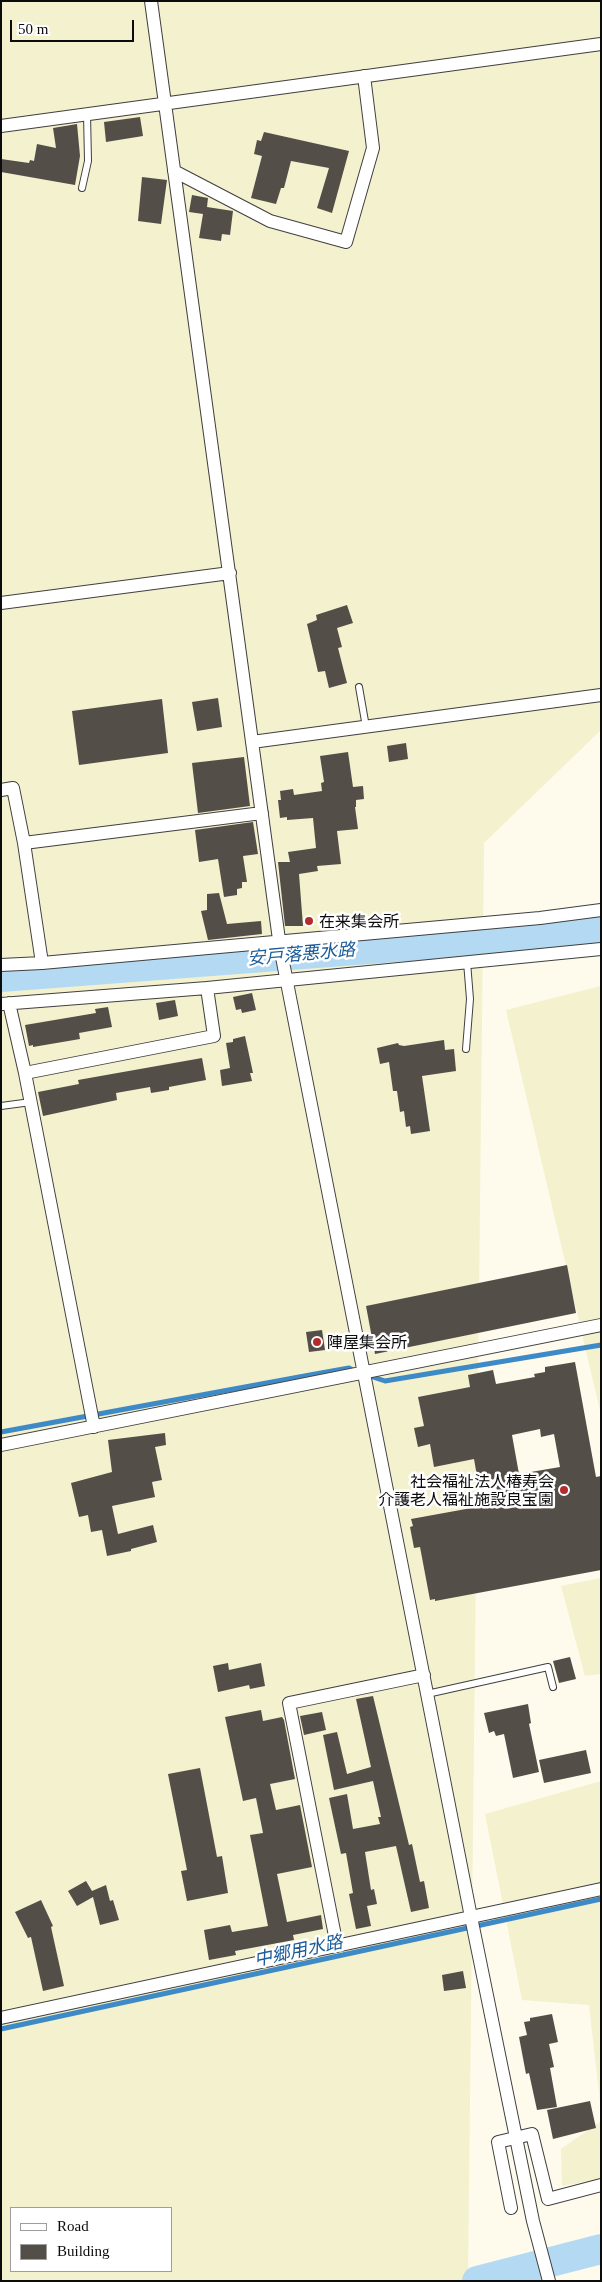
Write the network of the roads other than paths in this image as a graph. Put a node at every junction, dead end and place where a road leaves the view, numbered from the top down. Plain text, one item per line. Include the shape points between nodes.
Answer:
1 (151, 1) edge
2 (601, 44) edge
3 (364, 76) junction
4 (165, 104) junction
5 (87, 114) junction
6 (1, 126) edge
7 (174, 171) junction
8 (82, 188) dead end
9 (230, 573) junction
10 (1, 604) edge
11 (359, 687) dead end
12 (601, 695) edge
13 (366, 727) junction
14 (252, 742) junction
15 (1, 790) edge
16 (262, 813) junction
17 (24, 843) junction
18 (601, 910) edge
19 (279, 944) junction
20 (601, 949) edge
21 (467, 962) junction
22 (42, 963) junction
23 (1, 965) edge
24 (285, 975) junction
25 (207, 988) junction
26 (5, 1004) edge
27 (466, 1049) dead end
28 (25, 1073) junction
29 (31, 1102) junction
30 (1, 1106) edge
31 (601, 1325) edge
32 (364, 1371) junction
33 (94, 1427) junction
34 (1, 1445) edge
35 (424, 1675) junction
36 (553, 1687) dead end
37 (427, 1694) junction
38 (601, 1889) edge
39 (471, 1917) junction
40 (337, 1946) junction
41 (1, 2018) edge
42 (517, 2138) junction
43 (601, 2185) edge
44 (511, 2208) dead end
45 (549, 2281) edge

1 - 4 street
2 - 3 street
3 - 4 street
3 - 7 street via 373,148 346,242 270,221
4 - 5 street
4 - 7 street
5 - 6 street
5 - 8 lane via 88,155
7 - 9 street
9 - 10 street
9 - 14 street
11 - 13 lane
12 - 13 street
13 - 14 street
14 - 16 street
15 - 17 street via 13,788
16 - 17 street
16 - 19 street
17 - 22 street
18 - 19 street
19 - 22 street
19 - 24 street
20 - 21 street
21 - 24 street
21 - 27 lane via 470,998
22 - 23 street
24 - 25 street
24 - 32 street
25 - 26 street
25 - 28 street via 214,1036
26 - 28 street
28 - 29 street
29 - 30 lane
29 - 33 street
31 - 32 street
32 - 33 street
32 - 35 street
33 - 34 street
35 - 37 street
35 - 40 street via 289,1703
36 - 37 lane via 548,1667
37 - 39 street
38 - 39 street
39 - 40 street
39 - 42 street
40 - 41 street
42 - 43 street via 532,2134 548,2199
42 - 44 street via 498,2142
42 - 45 street

